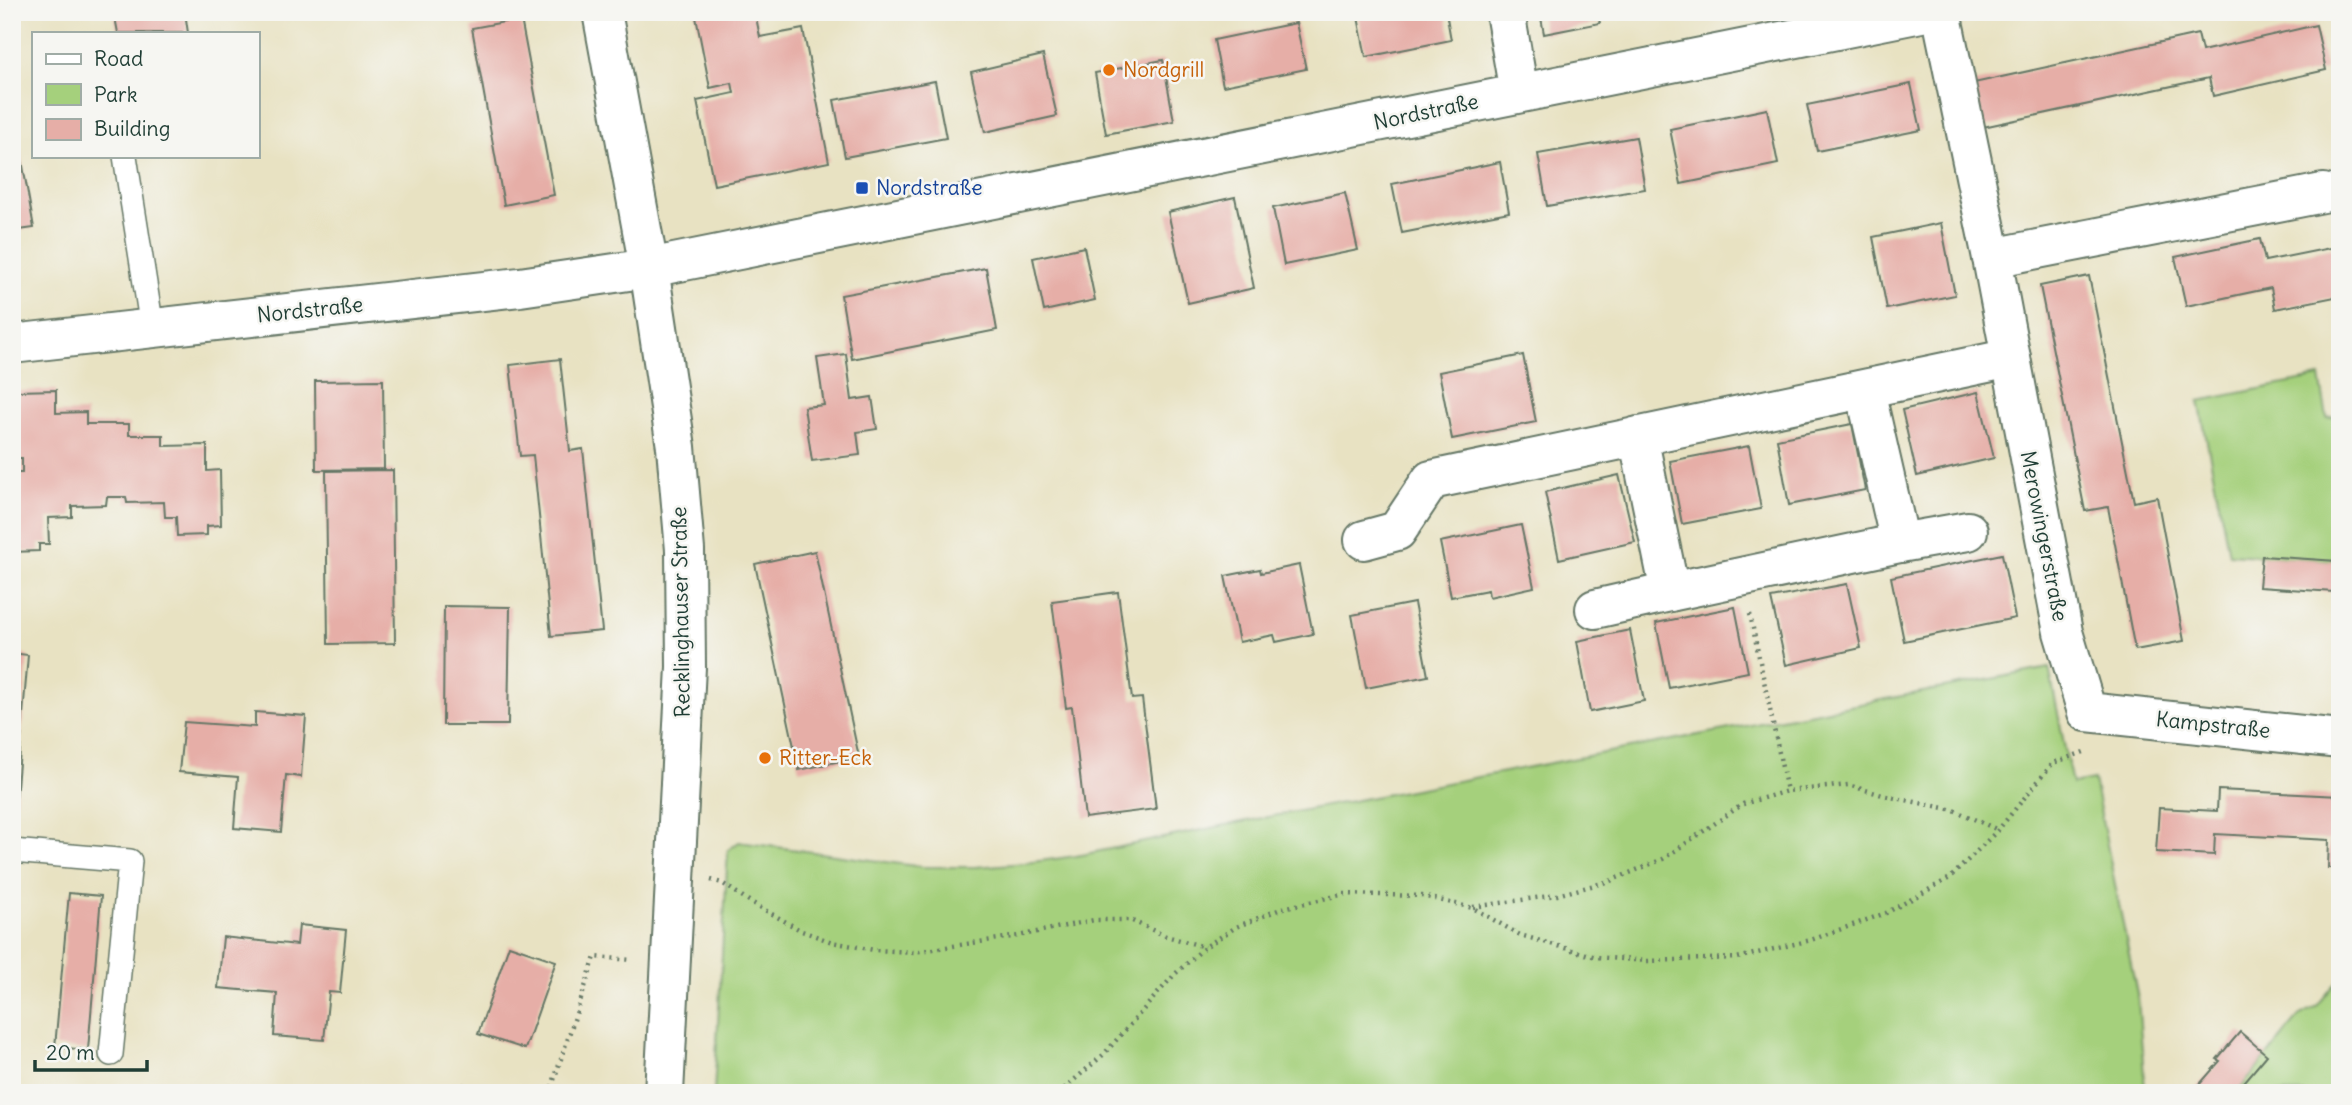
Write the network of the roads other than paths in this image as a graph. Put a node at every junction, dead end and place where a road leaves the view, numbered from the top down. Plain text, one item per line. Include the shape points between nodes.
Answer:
1 (602, 12) edge
2 (1505, 12) edge
3 (1926, 12) edge
4 (1941, 12) edge
5 (1519, 93) junction
6 (125, 158) edge
7 (2323, 193) dead end
8 (1992, 258) junction
9 (649, 268) junction
10 (152, 328) junction
11 (12, 344) edge
12 (2011, 358) junction
13 (1865, 390) junction
14 (1638, 436) junction
15 (1968, 531) dead end
16 (1364, 540) dead end
17 (1900, 543) junction
18 (1670, 592) junction
19 (1595, 609) dead end
20 (2087, 712) joint
21 (2340, 739) edge
22 (12, 851) edge
23 (111, 1054) dead end
24 (664, 1093) edge

1 - 9 street, Recklinghauser Straße
2 - 5 street
3 - 5 street, Nordstraße
4 - 8 street, Merowingerstraße
5 - 9 street, Nordstraße
6 - 10 lane
7 - 8 street
8 - 12 street, Merowingerstraße
9 - 10 street, Nordstraße
9 - 24 street, Recklinghauser Straße via 676,447 685,550 686,667
10 - 11 street, Nordstraße
12 - 13 street
12 - 20 street, Merowingerstraße via 2063,632
13 - 14 street
13 - 17 street
14 - 16 street via 1431,480 1397,531
14 - 18 street
15 - 17 street
17 - 18 street
18 - 19 street
20 - 21 street, Kampstraße
22 - 23 lane via 130,861

